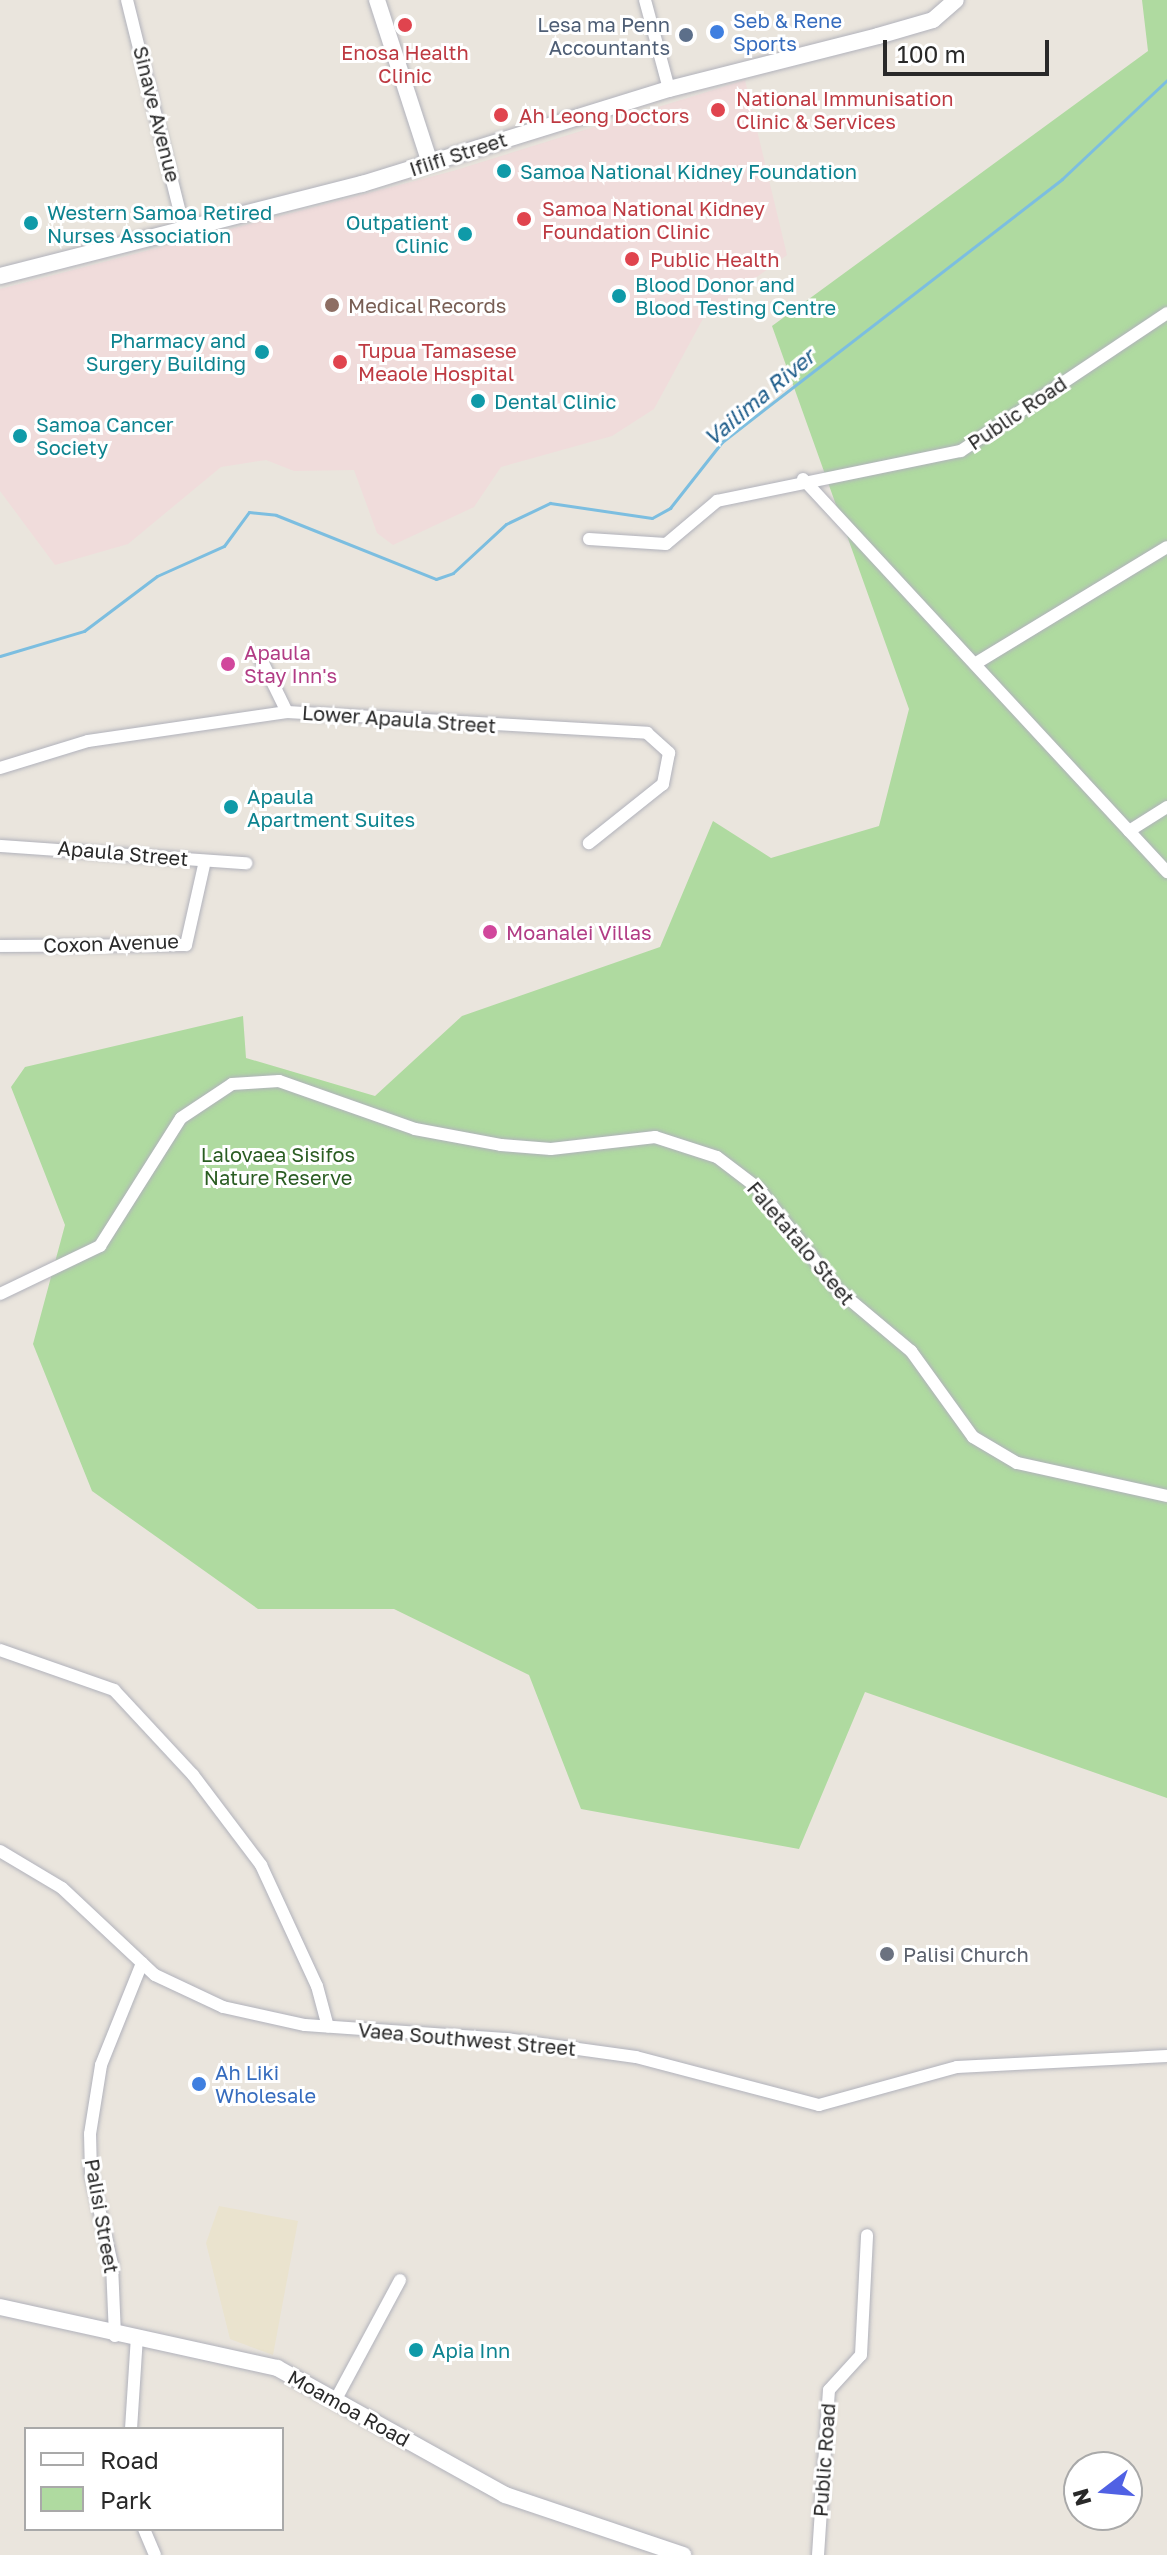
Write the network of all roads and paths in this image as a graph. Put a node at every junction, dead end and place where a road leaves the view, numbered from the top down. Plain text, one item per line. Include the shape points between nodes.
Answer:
1 (127, 0) edge
2 (377, 0) edge
3 (645, 0) edge
4 (955, 2) edge
5 (669, 89) junction
6 (430, 163) junction
7 (184, 228) junction
8 (0, 276) edge
9 (1167, 313) edge
10 (803, 479) junction
11 (589, 539) dead end
12 (1167, 547) edge
13 (260, 657) dead end
14 (978, 662) junction
15 (287, 712) junction
16 (0, 768) edge
17 (1167, 807) edge
18 (1129, 831) junction
19 (589, 843) dead end
20 (0, 846) edge
21 (205, 861) junction
22 (246, 863) dead end
23 (1167, 872) edge
24 (0, 946) edge
25 (0, 1294) edge
26 (1167, 1496) edge
27 (0, 1650) edge
28 (0, 1851) edge
29 (142, 1963) junction
30 (328, 2027) junction
31 (1167, 2056) edge
32 (867, 2235) dead end
33 (400, 2280) dead end
34 (0, 2307) edge
35 (115, 2336) junction
36 (137, 2337) junction
37 (336, 2399) junction
38 (131, 2427) edge
39 (145, 2531) edge
40 (155, 2555) edge
41 (683, 2555) edge
42 (818, 2555) edge

1 - 7 street, Sinave Avenue
2 - 6 main road
3 - 5 street
4 - 5 main road, Ifiifi Street via 933,20
5 - 6 main road, Ifiifi Street
6 - 7 main road, Ifiifi Street
7 - 8 main road, Ifiifi Street
9 - 10 street, Public Road via 961,451
10 - 11 street, Public Road via 717,501 666,544
10 - 14 street
12 - 14 street
13 - 15 street
14 - 18 street
15 - 16 street, Lower Apaula Street via 88,741
15 - 19 street, Lower Apaula Street via 647,733 669,753 663,784
17 - 18 street
18 - 23 street
20 - 21 street, Apaula Street
21 - 22 street, Apaula Street
21 - 24 street, Coxon Avenue via 186,945
25 - 26 street, Faletatalo Steet via 100,1246 181,1118 232,1084 279,1081 415,1129 501,1145 551,1149 655,1137 717,1157 759,1189 837,1289 911,1351 973,1437 1017,1463
27 - 30 street via 114,1690 193,1775 261,1865 317,1986
28 - 29 street, Vaea Southwest Street via 62,1888
29 - 30 street, Vaea Southwest Street via 223,2007
29 - 35 street, Palisi Street via 101,2065 90,2134 91,2174 112,2264
30 - 31 street, Vaea Southwest Street via 506,2039 636,2057 819,2105 957,2067
32 - 42 street, Public Road via 861,2355 829,2390
33 - 37 street
34 - 35 main road, Moamoa Road
35 - 36 main road, Moamoa Road
36 - 37 main road, Moamoa Road via 277,2368
36 - 38 street
37 - 41 main road, Moamoa Road via 505,2495
39 - 40 street

